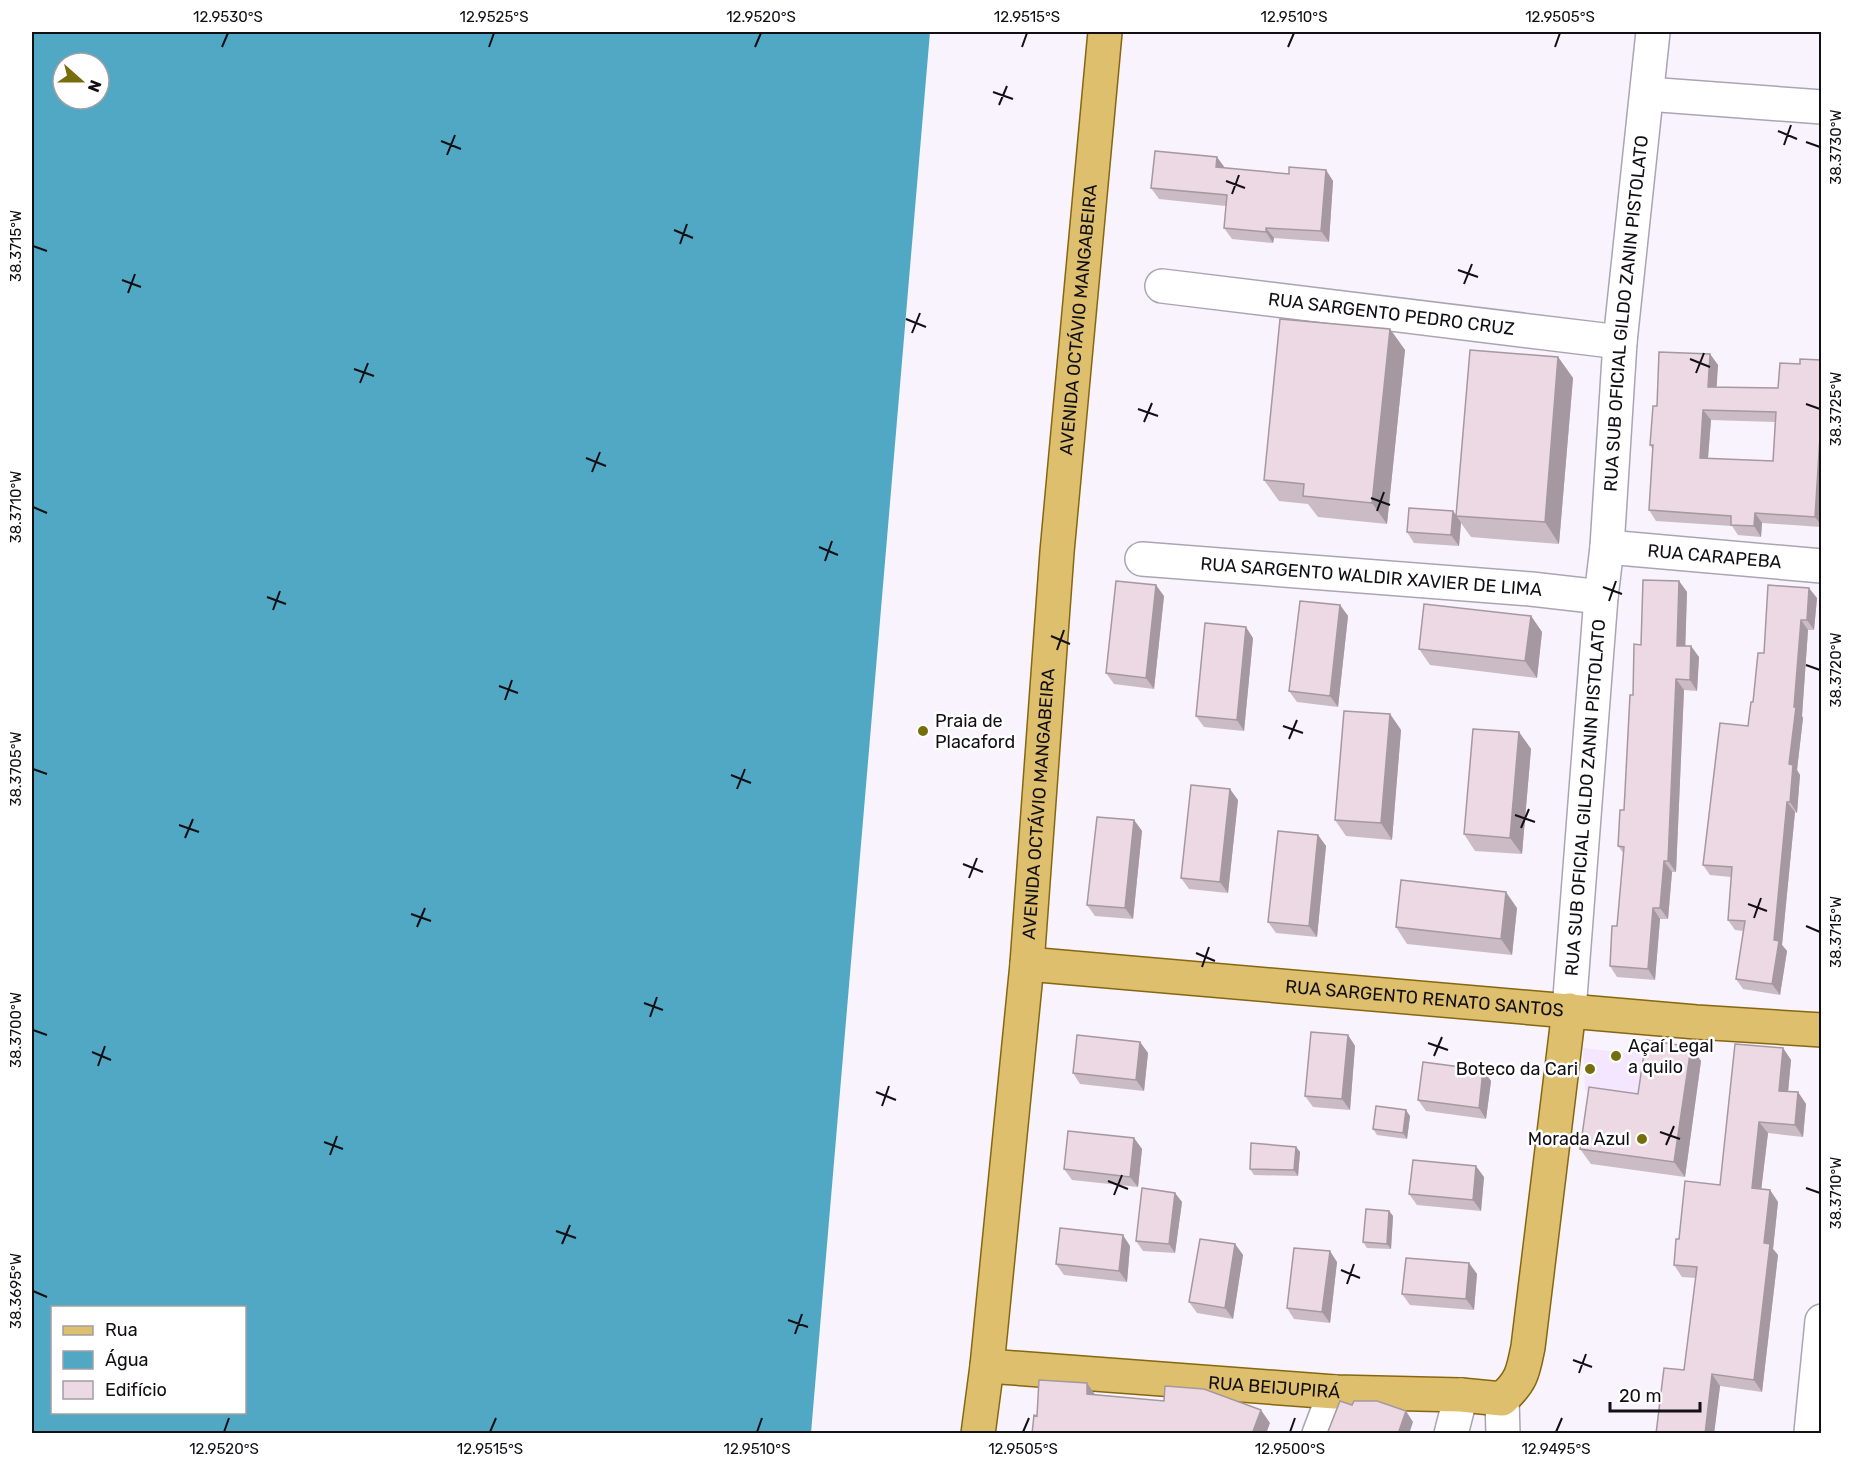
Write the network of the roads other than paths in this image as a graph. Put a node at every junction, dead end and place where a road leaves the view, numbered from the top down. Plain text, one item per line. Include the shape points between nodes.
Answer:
1 (1105, 32) edge
2 (1653, 32) edge
3 (1647, 94) junction
4 (1821, 107) edge
5 (1162, 286) dead end
6 (1620, 342) junction
7 (1606, 547) junction
8 (1142, 559) dead end
9 (1821, 566) edge
10 (1601, 597) junction
11 (1027, 964) junction
12 (1569, 1010) junction
13 (1821, 1030) edge
14 (1821, 1322) edge
15 (987, 1366) junction
16 (1335, 1392) junction
17 (1461, 1395) junction
18 (1503, 1398) junction
19 (1811, 1432) edge
20 (978, 1434) edge
21 (1319, 1434) edge
22 (1451, 1434) edge
23 (1503, 1434) edge

1 - 11 main road, AVENIDA OCTÁVIO MANGABEIRA via 1057,552
2 - 3 street, RUA SUB OFICIAL GILDO ZANIN PISTOLATO
3 - 4 street
3 - 6 street, RUA SUB OFICIAL GILDO ZANIN PISTOLATO
5 - 6 street, RUA SARGENTO PEDRO CRUZ
6 - 7 street, RUA SUB OFICIAL GILDO ZANIN PISTOLATO
7 - 9 street, RUA CARAPEBA
7 - 10 street, RUA SUB OFICIAL GILDO ZANIN PISTOLATO
8 - 10 street, RUA SARGENTO WALDIR XAVIER DE LIMA
10 - 12 street, RUA SUB OFICIAL GILDO ZANIN PISTOLATO
11 - 12 main road, RUA SARGENTO RENATO SANTOS
11 - 15 main road, AVENIDA OCTÁVIO MANGABEIRA
12 - 13 main road, RUA SARGENTO RENATO SANTOS
12 - 18 main road, RUA SUB OFICIAL GILDO ZANIN PISTOLATO via 1528,1347 1516,1386
14 - 19 street
15 - 16 main road, RUA BEIJUPIRÁ
15 - 20 main road, AVENIDA OCTÁVIO MANGABEIRA
16 - 17 main road, RUA BEIJUPIRÁ
16 - 21 street
17 - 18 main road, RUA BEIJUPIRÁ
17 - 22 street
18 - 23 street

